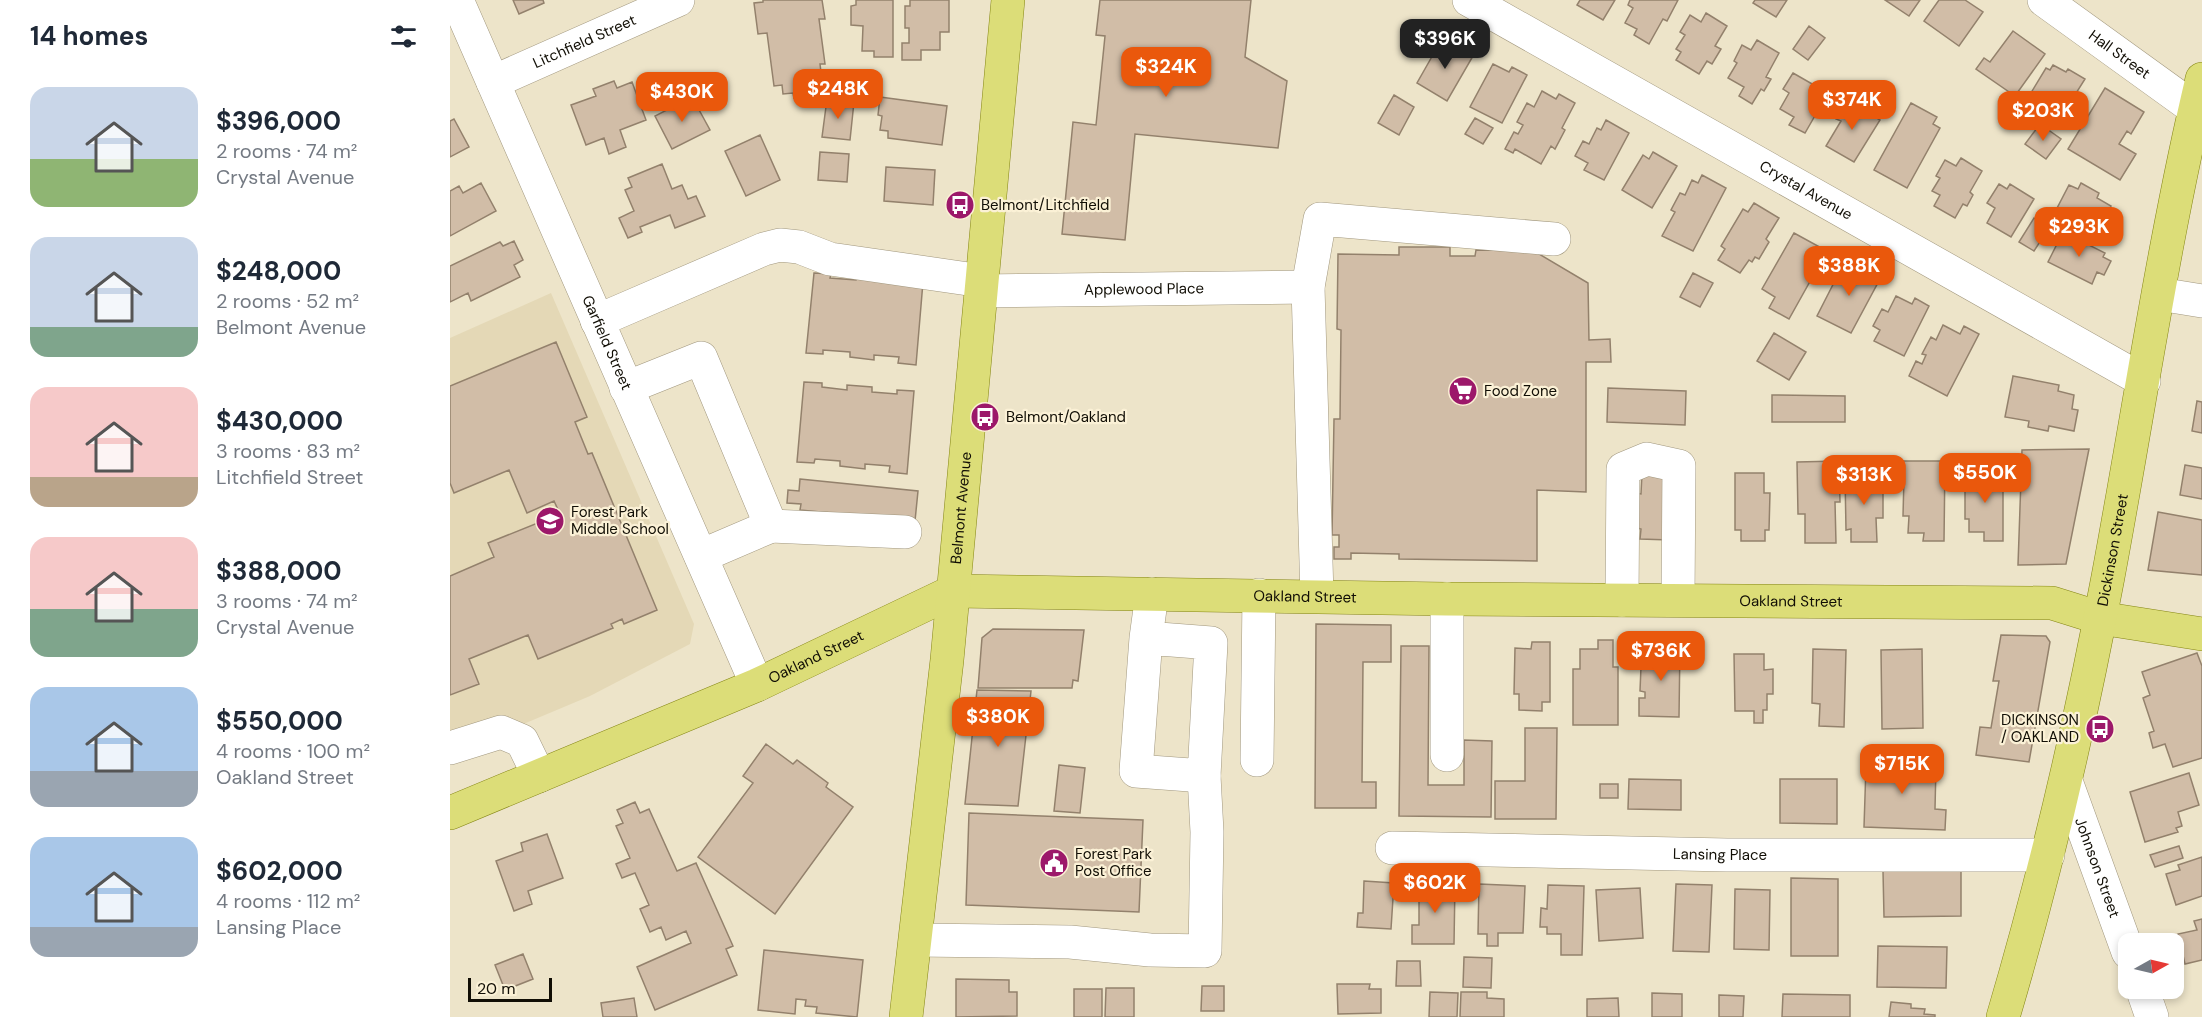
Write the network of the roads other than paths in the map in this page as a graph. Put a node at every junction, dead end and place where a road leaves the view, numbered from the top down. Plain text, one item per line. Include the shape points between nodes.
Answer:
1 (457, 0) edge
2 (678, 0) edge
3 (1008, 0) edge
4 (1470, 0) edge
5 (2044, 0) edge
6 (493, 82) junction
7 (2198, 94) edge
8 (1554, 239) dead end
9 (982, 286) junction
10 (1308, 287) junction
11 (2159, 294) junction
12 (2202, 301) edge
13 (597, 321) junction
14 (2144, 381) junction
15 (626, 388) junction
16 (771, 526) junction
17 (905, 532) dead end
18 (701, 556) junction
19 (954, 591) junction
20 (1152, 594) junction
21 (1260, 595) junction
22 (1317, 596) junction
23 (1447, 599) junction
24 (1622, 600) junction
25 (1678, 600) junction
26 (2100, 618) junction
27 (2202, 634) edge
28 (1146, 638) junction
29 (757, 685) junction
30 (450, 748) edge
31 (1447, 755) dead end
32 (1257, 760) dead end
33 (539, 776) junction
34 (1204, 776) junction
35 (2066, 781) junction
36 (450, 813) edge
37 (1392, 848) dead end
38 (2048, 855) junction
39 (2121, 933) edge
40 (916, 940) junction
41 (2146, 999) edge
42 (906, 1017) edge
43 (2003, 1017) edge
44 (2152, 1017) edge

1 - 6 street, Garfield Street
2 - 6 street, Litchfield Street
3 - 9 main road, Belmont Avenue
4 - 14 street, Crystal Avenue
5 - 7 street, Hall Street
6 - 13 street, Garfield Street
7 - 11 main road, Dickinson Street
8 - 10 street via 1320,219
9 - 10 street, Applewood Place
9 - 13 street, Applewood Place via 830,259 780,244
9 - 19 main road, Belmont Avenue
10 - 22 street
11 - 12 street
11 - 14 main road, Dickinson Street
13 - 15 street, Garfield Street
14 - 26 main road, Dickinson Street
15 - 16 street via 701,358
15 - 18 street, Garfield Street
16 - 17 street
16 - 18 street
18 - 29 street, Garfield Street
19 - 20 main road, Oakland Street
19 - 29 main road, Oakland Street
19 - 40 main road, Belmont Avenue
20 - 21 main road, Oakland Street
20 - 28 street
21 - 22 main road, Oakland Street
21 - 32 street
22 - 23 main road, Oakland Street
23 - 24 main road, Oakland Street
23 - 31 street
24 - 25 main road, Oakland Street
24 - 25 street via 1623,469 1647,459 1679,466
25 - 26 main road, Oakland Street via 2052,603
26 - 27 main road, Oakland Street
26 - 35 main road, Dickinson Street
28 - 34 street via 1211,643
28 - 34 street via 1136,771
29 - 33 main road, Oakland Street
30 - 33 street via 501,732 522,741
33 - 36 main road, Oakland Street
34 - 40 street via 1205,951 1070,942
35 - 38 main road, Dickinson Street
35 - 39 street, Johnson Street
37 - 38 street, Lansing Place via 1727,855
38 - 43 main road, Dickinson Street
40 - 42 main road, Belmont Avenue
41 - 44 street

